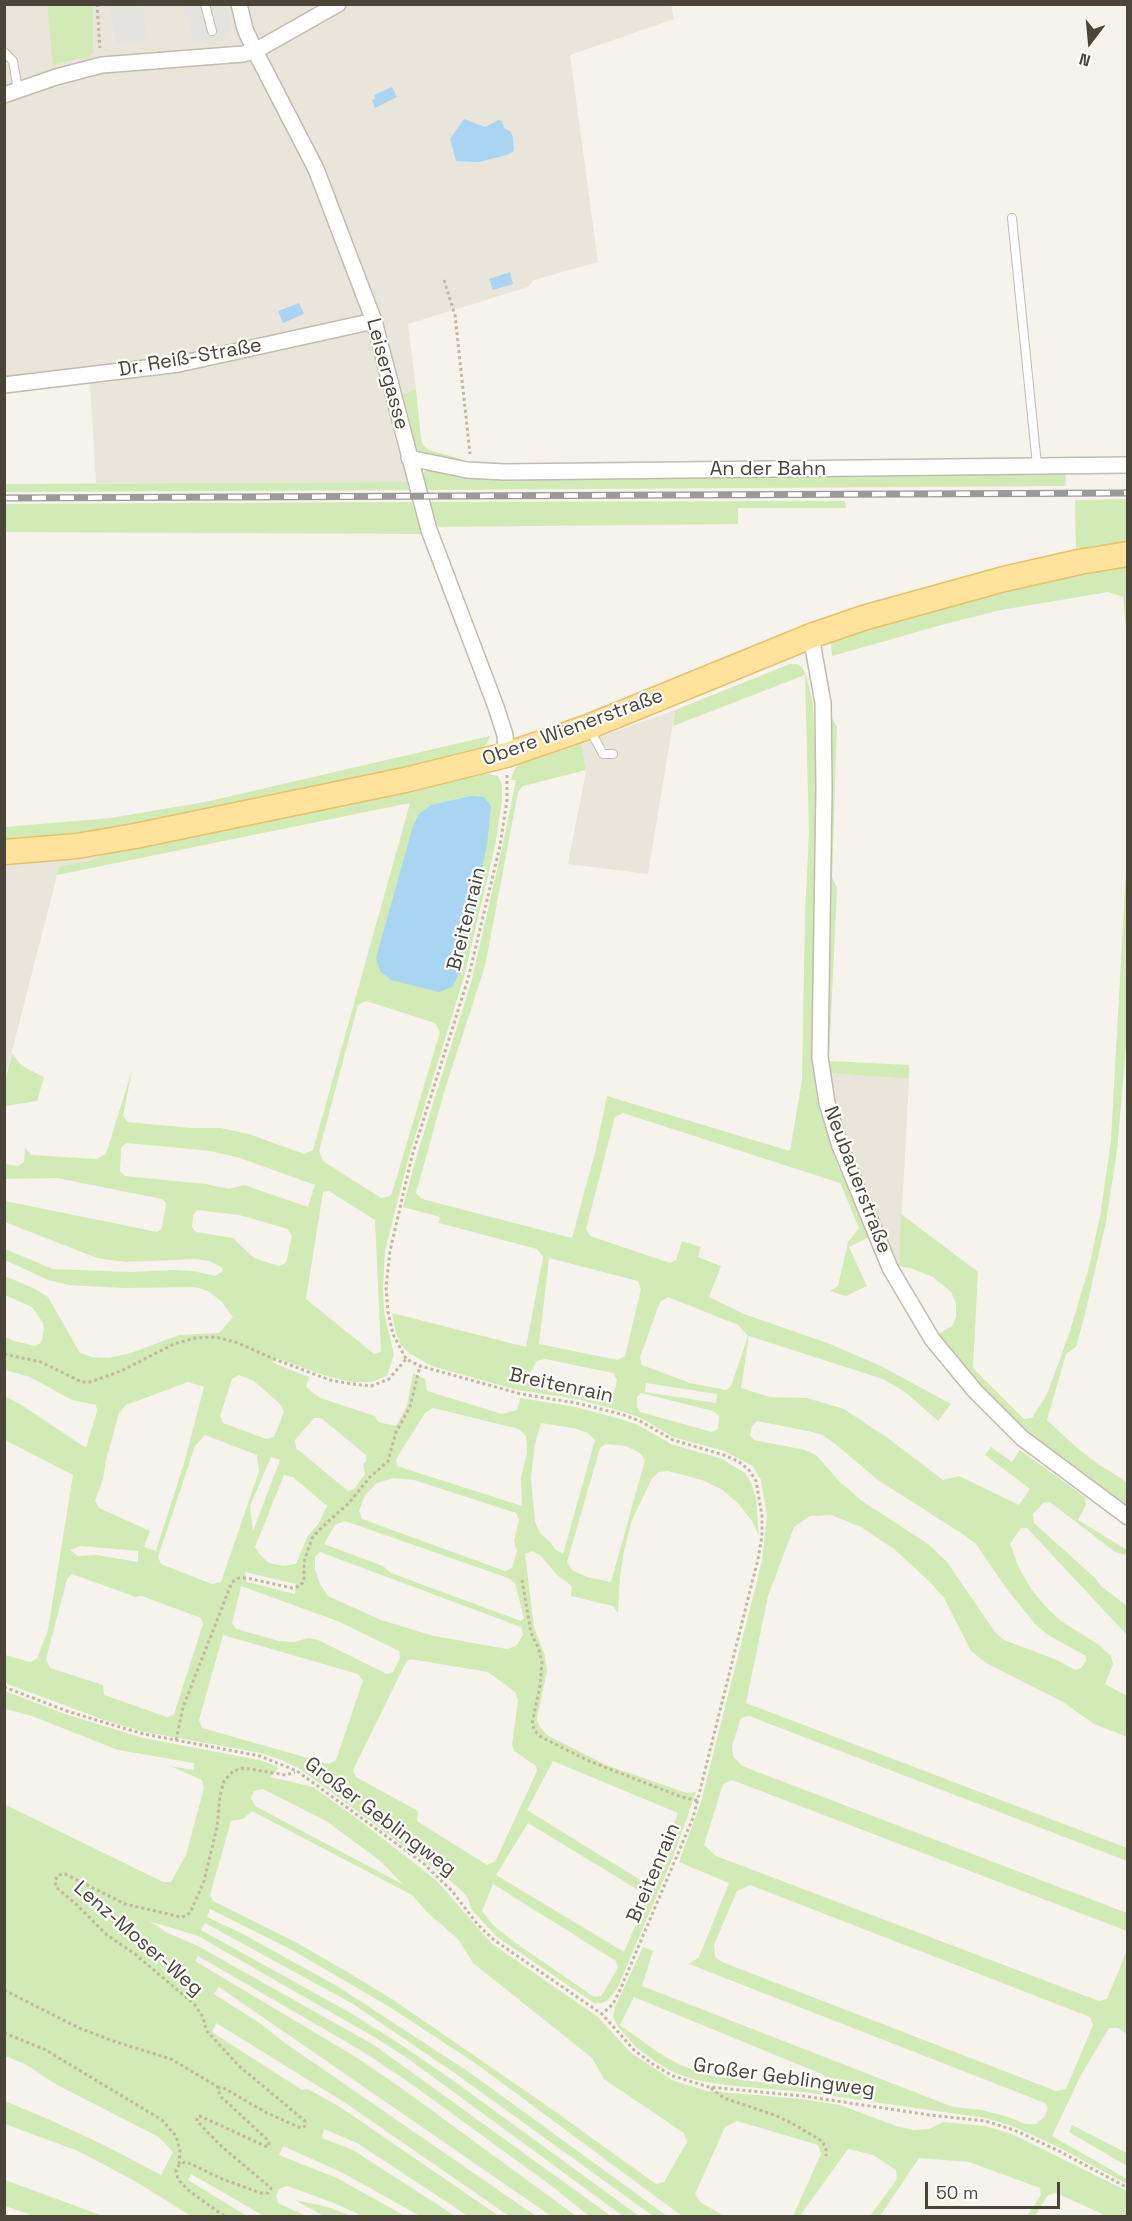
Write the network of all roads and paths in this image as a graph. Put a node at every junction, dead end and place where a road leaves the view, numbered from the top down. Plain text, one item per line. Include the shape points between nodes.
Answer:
1 (97, 4) edge
2 (205, 4) edge
3 (239, 4) edge
4 (338, 4) edge
5 (212, 31) dead end
6 (255, 51) junction
7 (4, 52) edge
8 (102, 65) junction
9 (11, 93) edge
10 (1012, 218) dead end
11 (444, 280) dead end
12 (374, 321) junction
13 (4, 385) edge
14 (409, 458) junction
15 (1037, 465) junction
16 (1128, 465) edge
17 (466, 470) junction
18 (1128, 554) edge
19 (811, 636) junction
20 (588, 727) junction
21 (613, 754) dead end
22 (506, 755) junction
23 (4, 852) edge
24 (4, 1354) edge
25 (406, 1359) junction
26 (420, 1366) junction
27 (1128, 1517) edge
28 (522, 1580) dead end
29 (4, 1687) edge
30 (176, 1740) junction
31 (297, 1772) junction
32 (698, 1801) junction
33 (4, 1990) edge
34 (602, 2014) junction
35 (4, 2033) edge
36 (709, 2087) junction
37 (218, 2088) junction
38 (826, 2156) dead end
39 (179, 2165) junction
40 (1128, 2188) edge
41 (224, 2217) edge

1 - 8 path
2 - 5 lane
3 - 6 street, Leisergasse
4 - 6 street
6 - 8 street
6 - 12 street, Leisergasse via 316,169
7 - 9 lane via 13,61
8 - 9 street
10 - 15 lane
11 - 17 path via 455,315 470,450
12 - 13 street, Dr. Reiß-Straße via 179,364
12 - 14 street, Leisergasse
14 - 17 street, An der Bahn
14 - 22 street, Leisergasse via 429,530 496,707 505,735
15 - 16 street, An der Bahn
15 - 17 street, An der Bahn
18 - 19 main road, Obere Wienerstraße via 932,597
19 - 20 main road, Obere Wienerstraße
19 - 27 street, Neubauerstraße via 823,703 820,1057 826,1103 840,1146 890,1268 932,1339 975,1391 1022,1438
20 - 21 lane via 603,754
20 - 22 main road, Obere Wienerstraße
22 - 23 main road, Obere Wienerstraße via 135,836
22 - 25 path, Breitenrain via 507,800 500,846 468,979 412,1156 390,1251 388,1312 393,1334
24 - 25 path via 41,1362 82,1382 90,1382 174,1344 216,1337 330,1380 371,1386 388,1379
25 - 26 path, Breitenrain
26 - 30 path via 410,1407 396,1432 388,1461 312,1538 300,1586 292,1588 247,1578 232,1582 183,1707
26 - 32 path, Breitenrain via 521,1394 621,1414 672,1440 738,1461 749,1470 760,1497 762,1536
28 - 32 path via 531,1633 542,1662 532,1724 535,1731 606,1768
29 - 30 path, Großer Geblingweg via 106,1724
30 - 31 path, Großer Geblingweg via 260,1756
31 - 34 path, Großer Geblingweg via 440,1877 494,1940
31 - 37 path, Lenz-Moser-Weg via 244,1768 224,1780 204,1881 187,1916 125,1904 64,1874 55,1881 56,1887 107,1935 195,2006 206,2030 305,2126 301,2128
32 - 34 path, Breitenrain via 620,1990
33 - 37 path via 79,2028 171,2059
34 - 36 path, Großer Geblingweg via 634,2050 654,2065 673,2076
35 - 39 path via 44,2049 162,2120 176,2136
36 - 38 path via 724,2098 795,2125 822,2141
36 - 40 path, Großer Geblingweg via 986,2121 1059,2151
37 - 39 path via 220,2096 269,2141 269,2146 200,2116 197,2121 271,2188 268,2193 261,2193 191,2164
39 - 41 path via 178,2180

